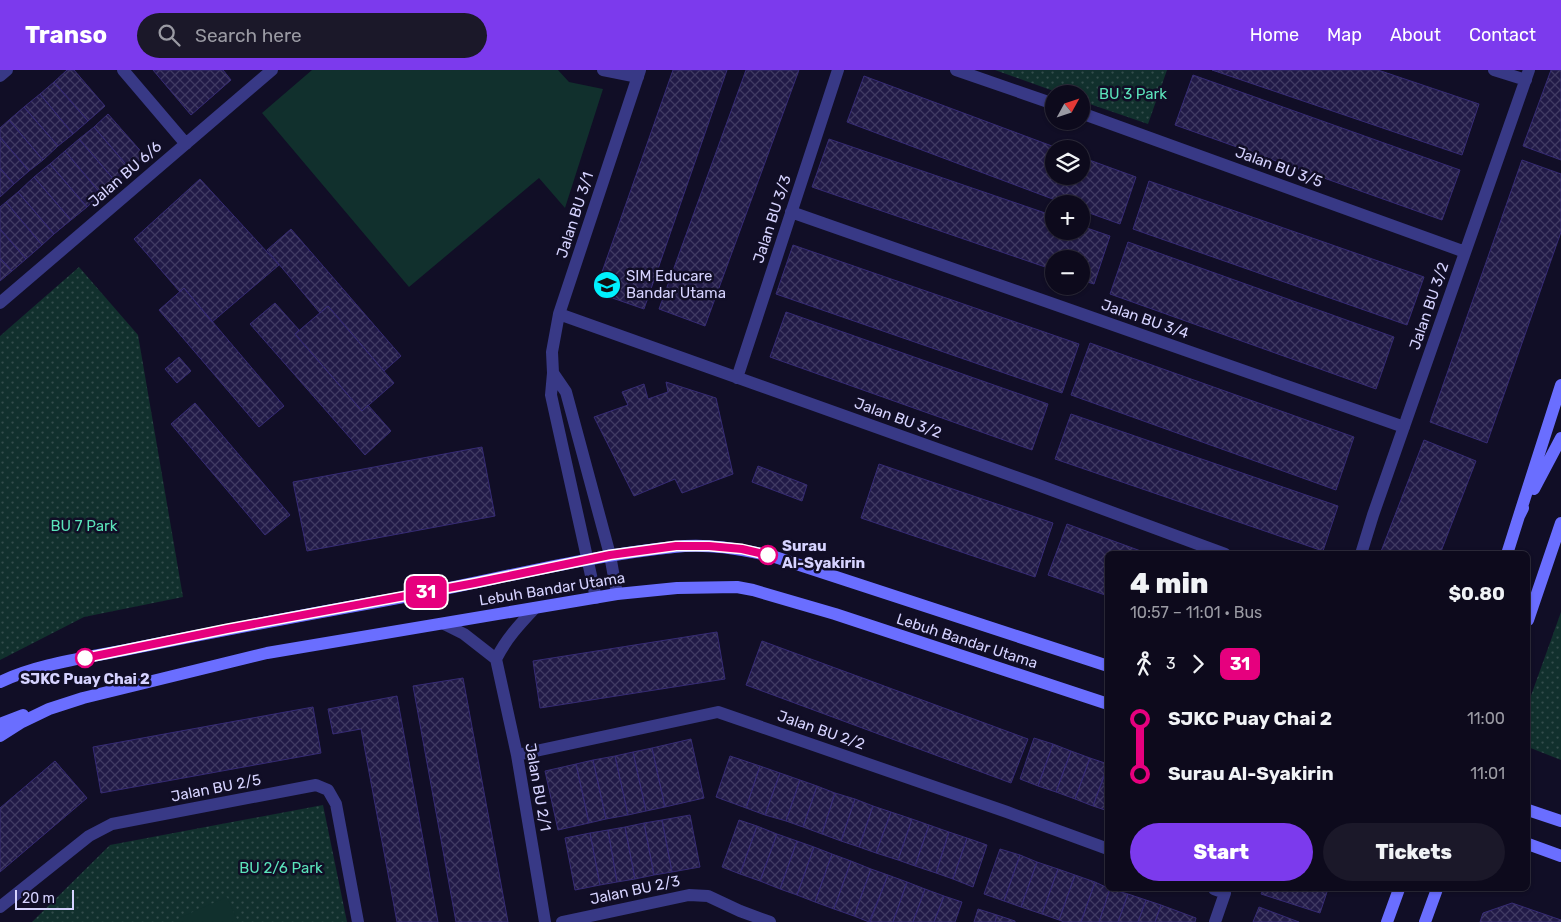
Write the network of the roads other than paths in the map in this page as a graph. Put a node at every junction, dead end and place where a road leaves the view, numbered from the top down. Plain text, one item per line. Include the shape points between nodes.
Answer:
1 (7, 70) edge
2 (123, 70) edge
3 (272, 70) edge
4 (603, 70) edge
5 (838, 70) edge
6 (956, 70) edge
7 (1494, 70) edge
8 (639, 74) edge
9 (1528, 75) edge
10 (0, 76) edge
11 (1045, 101) edge
12 (1090, 117) edge
13 (186, 144) junction
14 (791, 212) junction
15 (1465, 252) junction
16 (0, 303) edge
17 (558, 314) junction
18 (553, 373) junction
19 (737, 378) junction
20 (1561, 385) edge
21 (1404, 427) junction
22 (1561, 438) edge
23 (1519, 516) junction
24 (1561, 523) edge
25 (1217, 551) edge
26 (1362, 551) edge
27 (1508, 551) edge
28 (610, 555) junction
29 (588, 559) junction
30 (617, 594) junction
31 (596, 598) junction
32 (535, 608) junction
33 (1530, 614) edge
34 (444, 624) junction
35 (496, 659) junction
36 (1105, 665) edge
37 (0, 682) edge
38 (1105, 703) edge
39 (50, 709) junction
40 (0, 724) edge
41 (0, 736) edge
42 (517, 756) junction
43 (1533, 812) edge
44 (1561, 822) edge
45 (1532, 847) edge
46 (1105, 848) edge
47 (1561, 856) edge
48 (1220, 891) edge
49 (1398, 891) edge
50 (1436, 891) edge
51 (0, 907) edge
52 (741, 917) edge
53 (358, 922) edge
54 (545, 922) edge
55 (562, 922) edge
56 (770, 922) edge
57 (1215, 922) edge
58 (1387, 922) edge
59 (1425, 922) edge

1 - 10 street
2 - 13 street
3 - 13 street, Jalan BU 6/6
4 - 8 street
5 - 14 street, Jalan BU 3/3
6 - 11 street
7 - 9 street
8 - 17 street, Jalan BU 3/1
9 - 15 street, Jalan BU 3/2
12 - 15 street, Jalan BU 3/5
13 - 16 street, Jalan BU 6/6
14 - 19 street, Jalan BU 3/3
14 - 21 street, Jalan BU 3/4
15 - 21 street, Jalan BU 3/2
17 - 18 street, Jalan BU 3/1 via 552,352
17 - 19 street, Jalan BU 3/2
18 - 28 street via 566,392
18 - 29 street, Jalan BU 3/1 via 551,395
19 - 25 street, Jalan BU 3/2
20 - 23 main road
21 - 26 street, Jalan BU 3/2
22 - 23 main road
23 - 27 main road
24 - 33 main road
28 - 29 main road, Lebuh Bandar Utama
28 - 30 street
28 - 36 main road, Lebuh Bandar Utama via 676,546 742,549
29 - 31 street, Jalan BU 3/1
29 - 37 main road, Lebuh Bandar Utama via 43,667
30 - 31 main road, Lebuh Bandar Utama
30 - 38 main road, Lebuh Bandar Utama via 737,587 835,614
31 - 32 main road, Lebuh Bandar Utama
32 - 34 main road, Lebuh Bandar Utama
32 - 35 street via 512,632
34 - 35 street via 464,634
34 - 39 main road, Lebuh Bandar Utama via 267,653
35 - 42 street, Jalan BU 2/1
39 - 40 main road
39 - 41 main road, Lebuh Bandar Utama
42 - 46 street, Jalan BU 2/2 via 718,712
42 - 54 street, Jalan BU 2/1
43 - 44 main road
45 - 47 main road
48 - 57 street via 1225,893
49 - 58 main road
50 - 59 main road
51 - 53 street, Jalan BU 2/5 via 89,836 112,824 316,785 328,790 336,804
52 - 55 street, Jalan BU 2/3 via 708,896 689,895
52 - 56 street, Jalan BU 2/3

